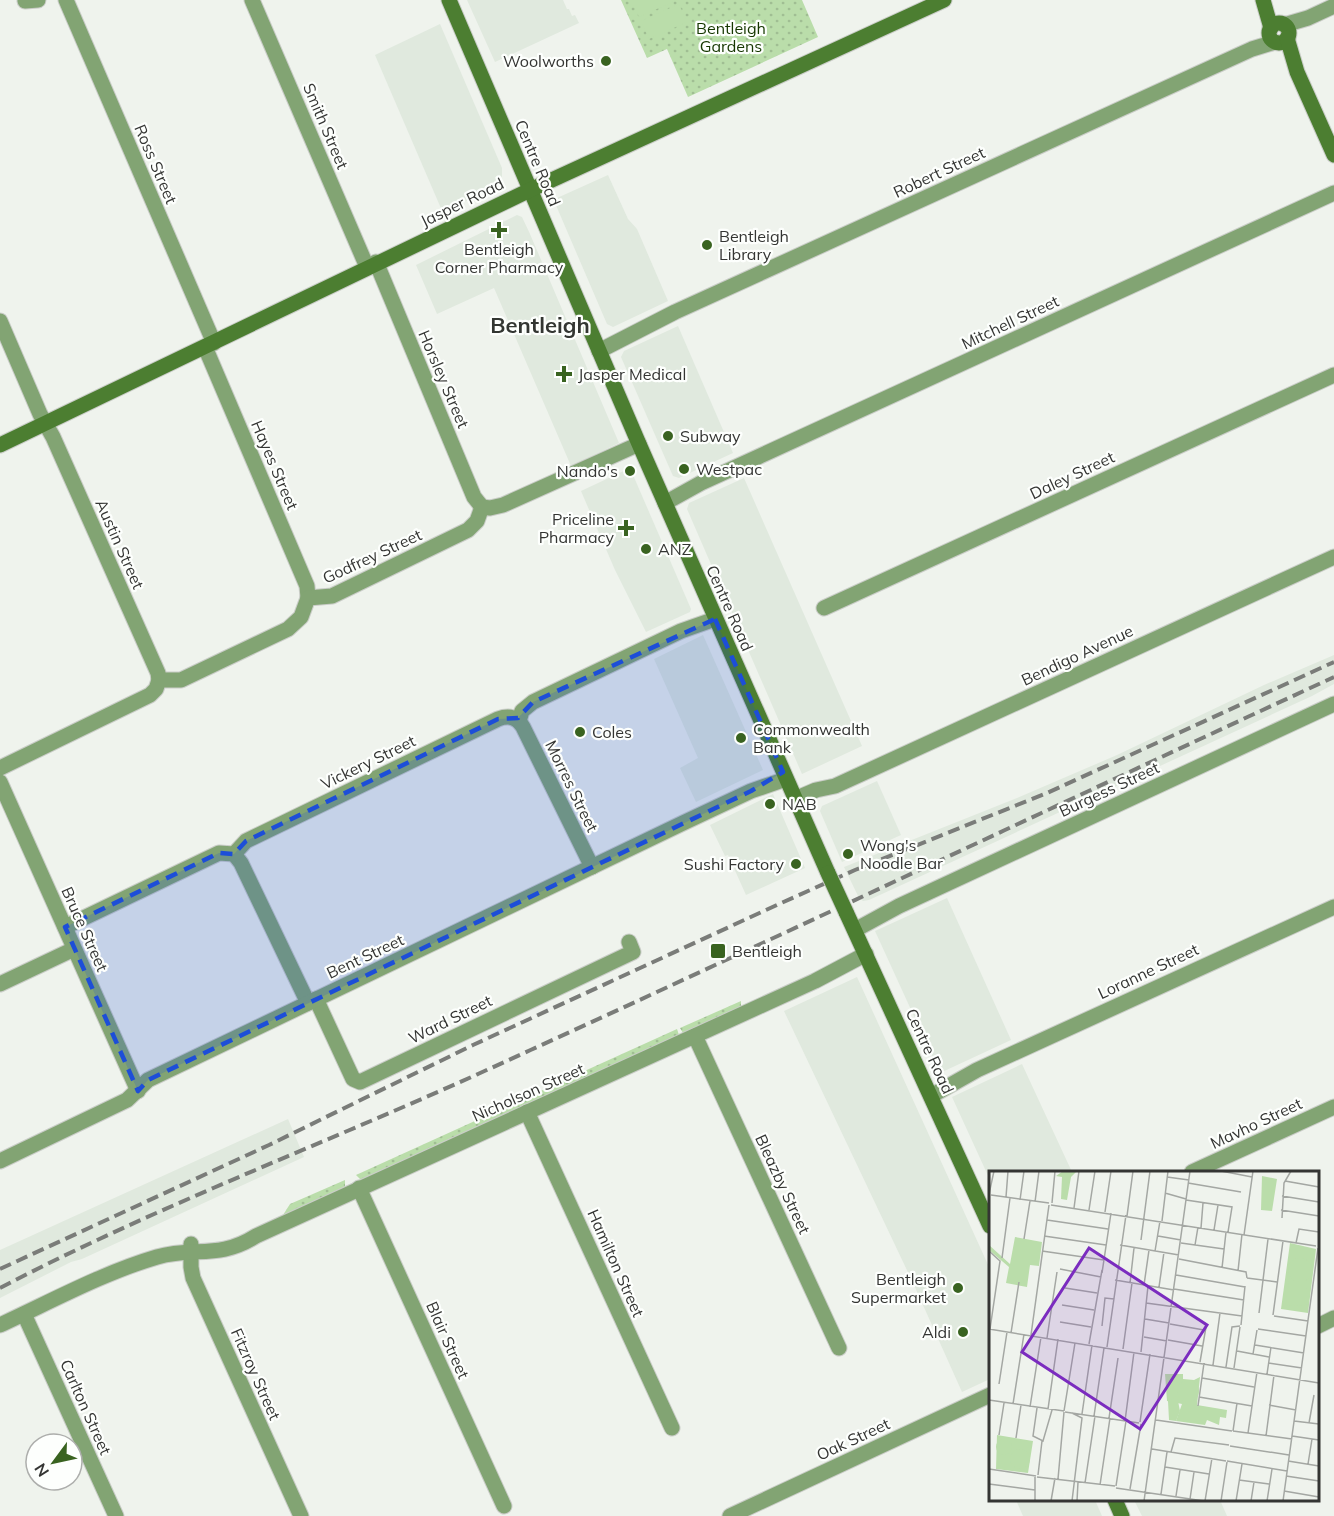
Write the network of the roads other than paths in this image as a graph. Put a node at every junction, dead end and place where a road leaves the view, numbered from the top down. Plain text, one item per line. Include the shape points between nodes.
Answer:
1 (66, 0) edge
2 (252, 0) edge
3 (449, 0) edge
4 (944, 0) edge
5 (1264, 0) edge
6 (1334, 6) edge
7 (1279, 33) junction
8 (1334, 155) edge
9 (530, 190) junction
10 (1334, 193) edge
11 (371, 264) junction
12 (0, 321) edge
13 (210, 345) junction
14 (598, 348) junction
15 (1334, 375) edge
16 (45, 423) junction
17 (639, 444) junction
18 (0, 445) edge
19 (663, 500) junction
20 (482, 507) junction
21 (1334, 557) edge
22 (308, 598) junction
23 (824, 608) dead end
24 (714, 615) junction
25 (159, 680) junction
26 (1334, 704) edge
27 (519, 721) junction
28 (0, 768) edge
29 (784, 775) junction
30 (0, 782) edge
31 (797, 803) junction
32 (5, 806) edge
33 (234, 854) junction
34 (592, 867) junction
35 (1334, 907) edge
36 (851, 922) junction
37 (65, 927) junction
38 (629, 942) dead end
39 (74, 949) junction
40 (867, 958) junction
41 (0, 984) edge
42 (312, 1001) junction
43 (695, 1036) junction
44 (138, 1091) junction
45 (929, 1092) junction
46 (1334, 1107) edge
47 (527, 1112) junction
48 (0, 1161) edge
49 (1196, 1171) edge
50 (359, 1188) junction
51 (989, 1224) edge
52 (191, 1249) junction
53 (24, 1314) junction
54 (1334, 1318) edge
55 (0, 1325) edge
56 (1319, 1325) edge
57 (839, 1348) dead end
58 (989, 1395) edge
59 (672, 1428) dead end
60 (1115, 1501) edge
61 (504, 1506) dead end
62 (116, 1516) edge
63 (301, 1516) edge
64 (730, 1516) edge
65 (1122, 1516) edge

1 - 13 street, Ross Street
2 - 11 street, Smith Street
3 - 9 main road, Centre Road
4 - 9 main road, Jasper Road
5 - 7 main road
6 - 7 street, Robert Street
7 - 8 main road
7 - 14 street, Robert Street via 642,328 622,341
9 - 11 main road, Jasper Road
9 - 14 main road, Centre Road
10 - 19 street, Mitchell Street
11 - 13 main road, Jasper Road
11 - 20 street, Horsley Street via 474,497
12 - 16 street, Austin Street
13 - 16 main road, Jasper Road
13 - 22 street, Hayes Street via 307,586
14 - 17 main road, Centre Road
15 - 23 street, Daley Street
16 - 18 main road, Jasper Road
16 - 25 street, Austin Street
17 - 19 main road, Centre Road
17 - 20 street via 503,505
19 - 24 main road, Centre Road
20 - 22 street, Godfrey Street via 476,524 468,530 332,596
21 - 31 street, Bendigo Avenue via 835,786 819,797
22 - 25 street, Godfrey Street via 302,616 288,629 181,680
24 - 27 street via 533,702 522,711
24 - 29 main road, Centre Road
25 - 28 street via 156,689 146,697
26 - 36 street, Burgess Street via 899,906
27 - 33 street, Vickery Street via 508,716 498,719 246,841
27 - 34 street, Morres Street
29 - 31 main road, Centre Road
29 - 34 street, Bent Street via 770,778 751,791
30 - 32 street, Bruce Street
31 - 36 main road, Centre Road, bridge
32 - 37 street, Bruce Street
33 - 37 street, Vickery Street via 219,853
33 - 42 street, Ward Street
34 - 42 street, Bent Street
35 - 45 street, Loranne Street
36 - 40 main road, Centre Road
37 - 39 street, Bruce Street
38 - 42 street, Ward Street via 633,952 360,1082 353,1079
39 - 41 street
39 - 44 street, Bruce Street
40 - 43 street, Nicholson Street
40 - 45 main road, Centre Road
42 - 44 street, Bent Street via 148,1080
43 - 47 street, Nicholson Street
43 - 57 street, Bleazby Street
44 - 48 street, Bent Street via 127,1100
45 - 51 main road, Centre Road
46 - 49 street, Mavho Street
47 - 50 street, Nicholson Street
47 - 59 street, Hamilton Street
50 - 52 street, Nicholson Street via 256,1236
50 - 61 street, Blair Street
52 - 53 street, Nicholson Street via 165,1247
52 - 63 street, Fitzroy Street via 193,1278
53 - 55 street, Nicholson Street
53 - 62 street, Carlton Street
54 - 56 street
58 - 64 street, Oak Street
60 - 65 main road

